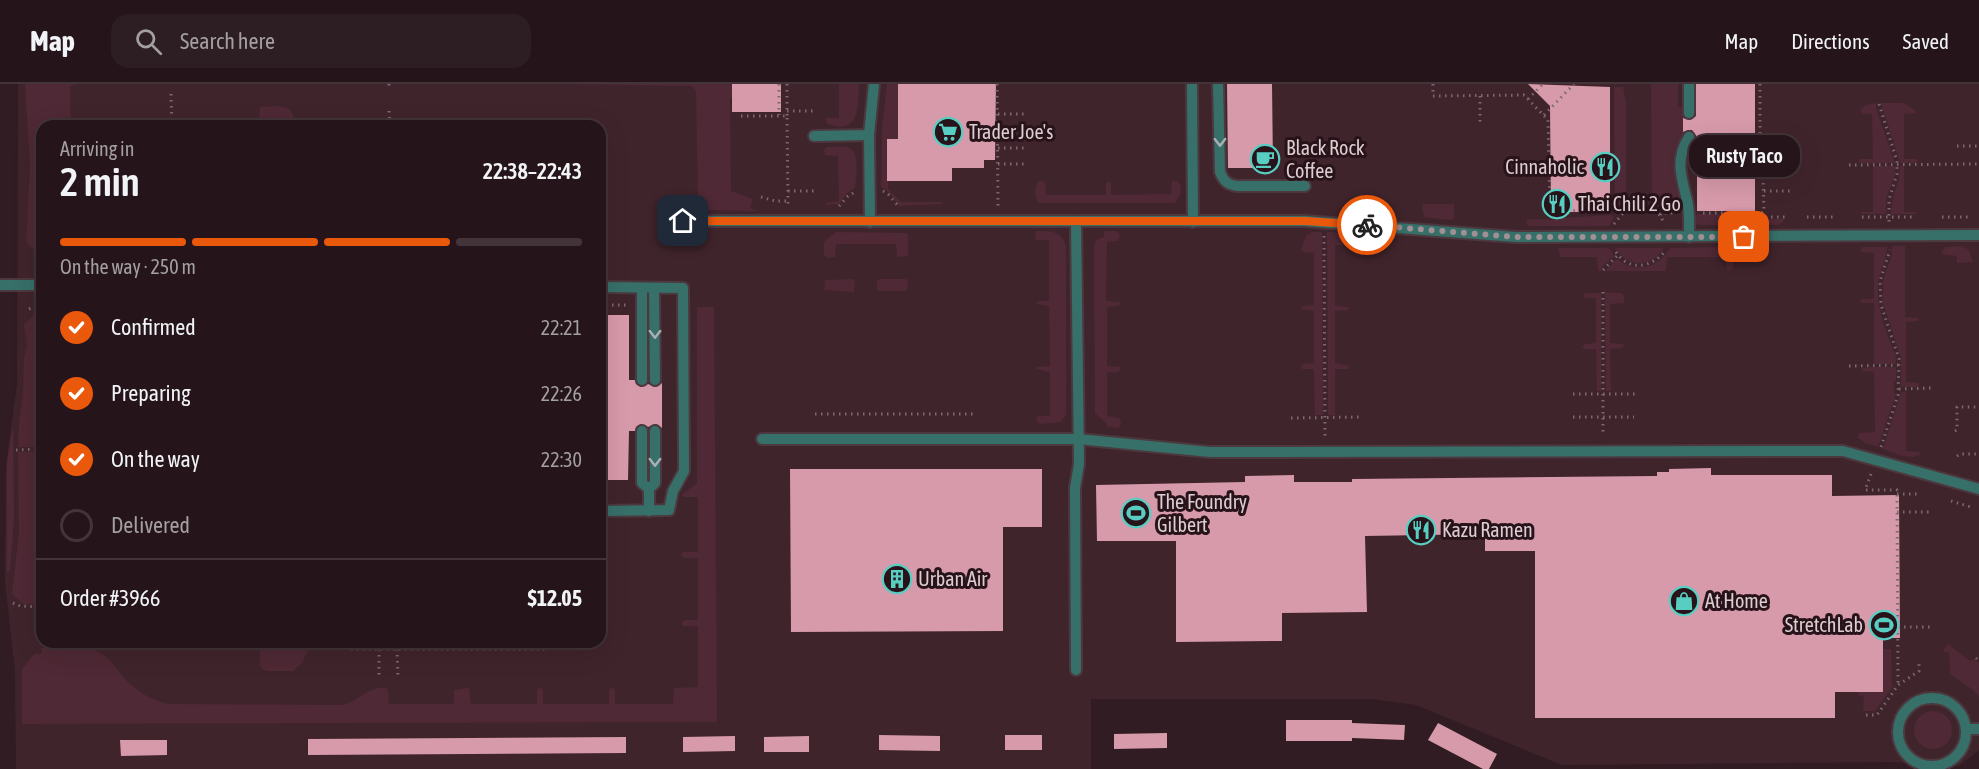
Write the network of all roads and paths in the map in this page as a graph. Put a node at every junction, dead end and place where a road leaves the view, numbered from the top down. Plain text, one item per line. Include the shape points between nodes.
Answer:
1 (779, 84) edge
2 (787, 84) edge
3 (874, 84) edge
4 (997, 84) edge
5 (1192, 84) edge
6 (1218, 84) edge
7 (1434, 84) edge
8 (1543, 84) edge
9 (1574, 84) edge
10 (1689, 84) edge
11 (1760, 84) edge
12 (171, 94) dead end
13 (1480, 96) junction
14 (1528, 99) junction
15 (1879, 104) dead end
16 (390, 111) dead end
17 (787, 111) junction
18 (814, 111) dead end
19 (1689, 113) dead end
20 (998, 114) junction
21 (1025, 114) dead end
22 (1544, 115) junction
23 (741, 116) dead end
24 (779, 116) junction
25 (787, 116) junction
26 (172, 120) edge
27 (390, 120) edge
28 (1480, 125) dead end
29 (998, 131) junction
30 (1025, 131) dead end
31 (869, 135) junction
32 (814, 136) dead end
33 (1689, 136) dead end
34 (1957, 146) dead end
35 (1979, 146) edge
36 (998, 148) junction
37 (1025, 148) dead end
38 (1549, 163) junction
39 (998, 164) junction
40 (1026, 164) dead end
41 (1515, 164) dead end
42 (1979, 164) edge
43 (1849, 165) dead end
44 (1897, 165) junction
45 (1305, 186) dead end
46 (788, 191) junction
47 (814, 191) dead end
48 (881, 191) dead end
49 (1764, 191) junction
50 (1794, 191) dead end
51 (855, 192) dead end
52 (761, 197) dead end
53 (788, 201) junction
54 (792, 205) dead end
55 (837, 206) dead end
56 (898, 207) dead end
57 (998, 207) dead end
58 (1613, 210) dead end
59 (1624, 212) dead end
60 (1653, 212) dead end
61 (1683, 213) dead end
62 (1695, 213) dead end
63 (1761, 213) junction
64 (1660, 215) junction
65 (1785, 217) dead end
66 (1807, 217) dead end
67 (1836, 217) dead end
68 (1862, 217) dead end
69 (1889, 217) junction
70 (1915, 217) dead end
71 (1942, 217) dead end
72 (1972, 217) dead end
73 (683, 221) dead end
74 (870, 222) junction
75 (1076, 222) junction
76 (1194, 222) junction
77 (1324, 222) junction
78 (1613, 224) dead end
79 (1665, 224) dead end
80 (1889, 225) dead end
81 (1979, 235) edge
82 (1689, 237) junction
83 (1890, 248) dead end
84 (1615, 250) dead end
85 (1666, 250) dead end
86 (1618, 255) junction
87 (1603, 270) dead end
88 (0, 285) edge
89 (36, 285) edge
90 (606, 287) edge
91 (642, 288) junction
92 (654, 288) junction
93 (1603, 292) dead end
94 (606, 305) edge
95 (626, 305) dead end
96 (36, 306) edge
97 (29, 309) dead end
98 (1849, 366) dead end
99 (1899, 366) junction
100 (642, 381) dead end
101 (655, 381) dead end
102 (1932, 388) dead end
103 (1899, 389) junction
104 (1573, 394) dead end
105 (1604, 394) junction
106 (1635, 394) dead end
107 (1979, 407) edge
108 (815, 414) dead end
109 (974, 414) dead end
110 (1360, 417) dead end
111 (1573, 417) dead end
112 (1604, 417) junction
113 (1635, 417) dead end
114 (1291, 418) dead end
115 (1325, 418) junction
116 (642, 431) dead end
117 (655, 431) dead end
118 (1955, 431) dead end
119 (1604, 434) dead end
120 (1325, 436) dead end
121 (762, 439) dead end
122 (1078, 439) junction
123 (1881, 447) dead end
124 (36, 449) edge
125 (16, 450) dead end
126 (1979, 454) edge
127 (1957, 456) dead end
128 (1871, 474) dead end
129 (648, 489) junction
130 (1979, 489) edge
131 (1897, 494) junction
132 (1920, 494) dead end
133 (1951, 501) dead end
134 (1974, 508) dead end
135 (606, 511) edge
136 (648, 511) junction
137 (1897, 512) junction
138 (1933, 512) dead end
139 (14, 603) dead end
140 (36, 607) edge
141 (1898, 627) junction
142 (1932, 627) dead end
143 (352, 648) edge
144 (545, 648) edge
145 (379, 649) junction
146 (398, 649) junction
147 (465, 649) joint
148 (1919, 662) dead end
149 (1076, 670) dead end
150 (379, 679) dead end
151 (398, 679) dead end
152 (1898, 685) junction
153 (1866, 715) dead end
154 (1966, 729) junction
155 (1979, 729) edge

1 - 24 path
2 - 17 path
3 - 31 lane
4 - 20 path
5 - 76 lane
6 -> 45 lane via 1220,172 1224,180 1238,186
7 - 13 path via 1434,96
8 - 14 path
9 - 22 path
10 - 19 lane
11 - 49 path via 1760,174
12 - 26 path
13 - 14 path via 1524,95
13 - 28 path
14 - 22 path
15 - 44 path
16 - 27 path
17 - 18 path
17 - 25 path
20 - 21 path
20 - 29 path
22 - 38 path via 1548,120
23 - 24 path
24 - 25 path
25 - 46 path
29 - 30 path
29 - 36 path
31 - 32 lane
31 - 74 lane
33 - 82 lane via 1680,162
34 - 35 path
36 - 37 path
36 - 39 path
38 - 41 path
38 - 58 path via 1550,210
39 - 40 path
39 - 57 path
42 - 44 path
43 - 44 path
44 - 69 path
46 - 47 path
46 - 53 path
48 - 56 path
49 - 50 path
49 - 63 path
51 - 55 path
52 - 53 path
53 - 54 path
59 - 78 path
60 - 64 path
61 - 64 path
62 - 63 path
63 - 65 path via 1761,217
64 - 79 path
66 - 67 path
68 - 69 path
69 - 70 path
69 - 80 path
71 - 72 path
73 - 74 lane
74 - 75 lane
75 - 76 lane
75 - 122 lane
76 - 77 lane
77 - 82 lane via 1516,237
77 - 115 path
81 - 82 lane
83 - 99 path via 1880,281 1881,305
84 - 86 path
85 - 86 path via 1654,262 1641,266
86 - 87 path
88 - 89 lane
90 - 91 lane
91 - 92 lane
91 - 100 lane
92 -> 101 lane
92 - 136 lane via 683,288 684,471 673,490 669,510
93 - 105 path
94 - 95 path
96 - 97 path
98 - 99 path
99 - 103 path
102 - 103 path
103 - 123 path
104 - 105 path
105 - 106 path
105 - 112 path
107 - 118 path via 1957,407
108 - 109 path
110 - 115 path
111 - 112 path
112 - 113 path
112 - 119 path
114 - 115 path
115 - 120 path
116 - 129 lane via 642,483
117 -> 129 lane via 656,483
121 - 122 lane
122 - 130 lane via 1210,452 1843,451
122 - 149 lane
124 - 125 path
126 - 127 path
128 - 131 path via 1865,490 1897,490
129 - 136 lane
131 - 132 path
131 - 137 path
133 - 134 path
135 - 136 lane
137 - 138 path
137 - 141 path
139 - 140 path
141 - 142 path
141 - 152 path
143 - 145 path
144 - 147 path
145 - 146 path
145 - 150 path
146 - 147 path
146 - 151 path
148 - 152 path via 1919,671
152 - 153 path via 1876,715
154 - 154 lane via 1958,709 1946,700 1932,698 1907,708 1897,732 1908,757 1935,766 1945,764 1961,750
154 - 155 lane

